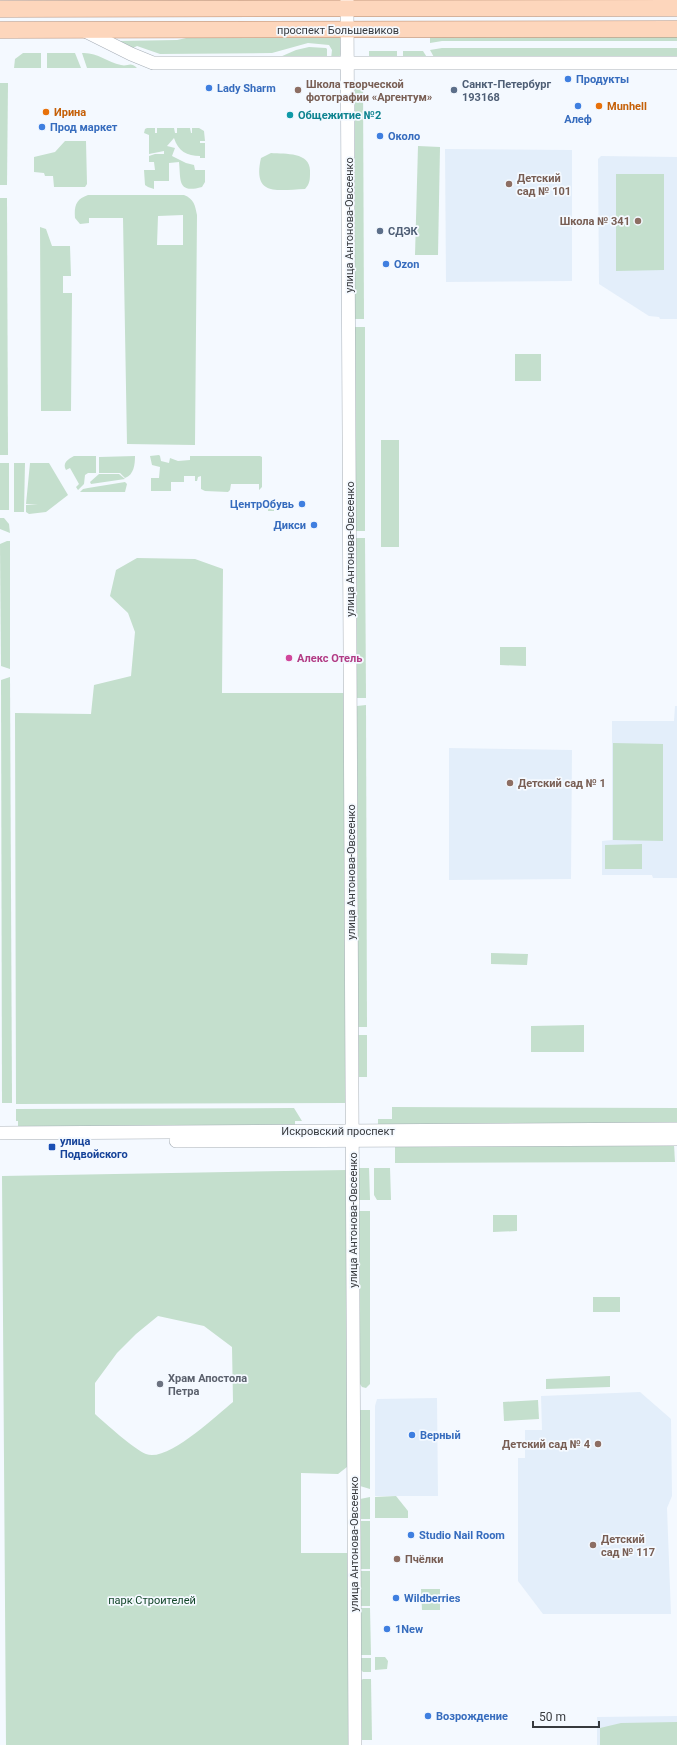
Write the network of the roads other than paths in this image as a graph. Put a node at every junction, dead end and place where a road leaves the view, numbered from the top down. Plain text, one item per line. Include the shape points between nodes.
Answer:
1 (347, 4) edge
2 (677, 8) edge
3 (0, 9) edge
4 (677, 29) edge
5 (0, 30) edge
6 (83, 30) junction
7 (348, 30) junction
8 (677, 63) edge
9 (348, 64) junction
10 (677, 1129) edge
11 (0, 1133) edge
12 (352, 1135) junction
13 (677, 1139) edge
14 (0, 1141) edge
15 (355, 1745) edge

1 - 2 main road, проспект Большевиков
1 - 3 main road, проспект Большевиков
1 - 7 street, улица Антонова-Овсеенко
4 - 7 main road, проспект Большевиков
5 - 6 main road, проспект Большевиков
6 - 7 main road, проспект Большевиков
6 - 9 street via 154,63
7 - 9 street, улица Антонова-Овсеенко
8 - 9 street
9 - 12 street, улица Антонова-Овсеенко
10 - 12 street, Искровский проспект
11 - 12 street, Искровский проспект
12 - 13 street, Искровский проспект
12 - 14 street, Искровский проспект
12 - 15 street, улица Антонова-Овсеенко

